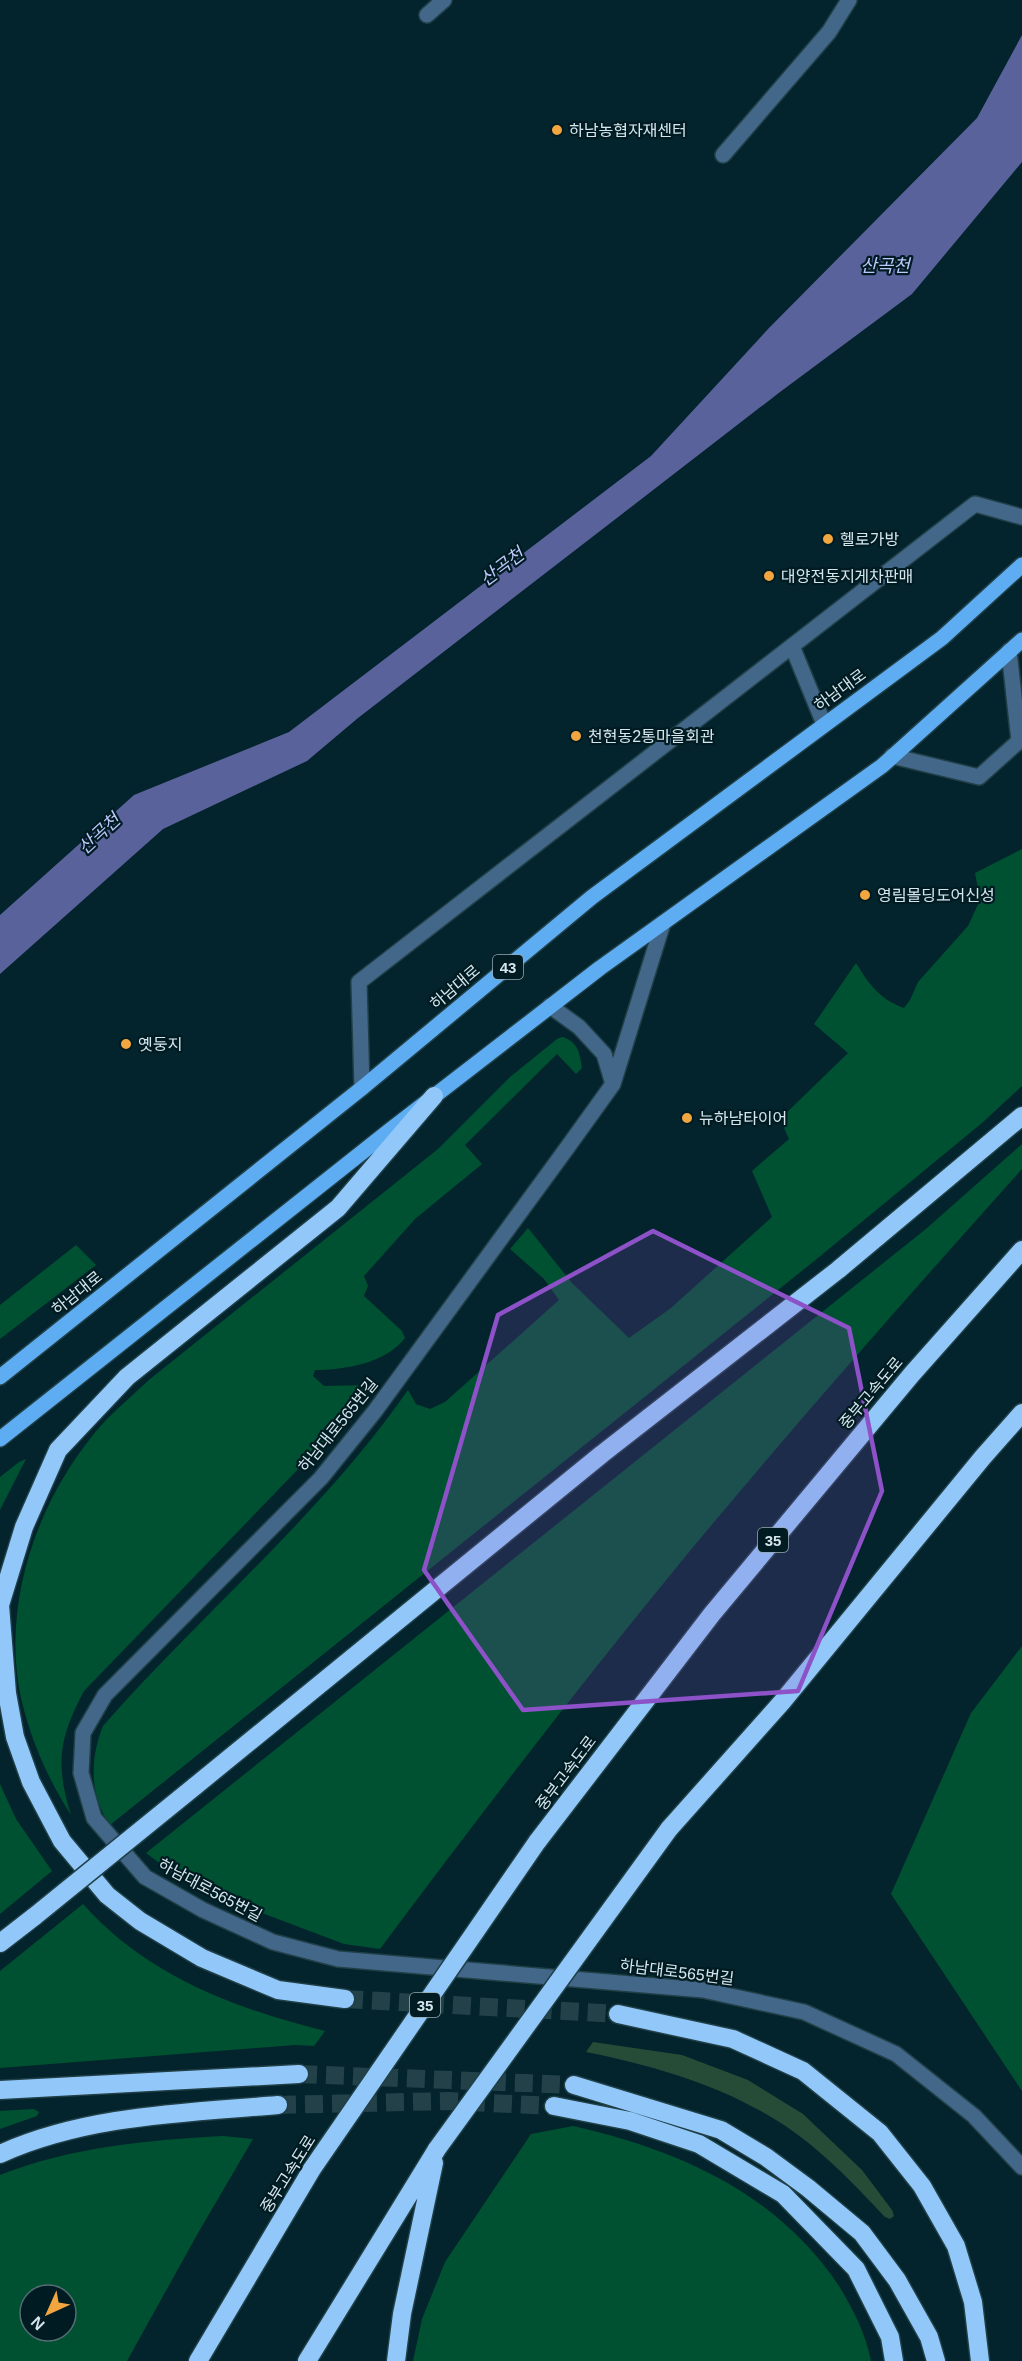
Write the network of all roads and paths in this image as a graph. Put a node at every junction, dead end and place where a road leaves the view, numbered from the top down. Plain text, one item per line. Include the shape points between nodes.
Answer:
1 (444, 0) edge
2 (849, 0) edge
3 (427, 15) dead end
4 (723, 155) dead end
5 (1022, 517) edge
6 (1022, 565) edge
7 (1022, 640) edge
8 (792, 646) junction
9 (1010, 651) junction
10 (824, 724) junction
11 (892, 756) junction
12 (663, 923) junction
13 (550, 1006) junction
14 (613, 1084) junction
15 (362, 1088) junction
16 (434, 1096) junction
17 (1022, 1116) edge
18 (1022, 1250) edge
19 (0, 1377) edge
20 (1022, 1413) edge
21 (0, 1439) edge
22 (0, 1943) edge
23 (345, 1999) tunnel mouth
24 (618, 2014) tunnel mouth
25 (299, 2074) tunnel mouth
26 (574, 2085) tunnel mouth
27 (0, 2090) edge
28 (278, 2105) tunnel mouth
29 (554, 2106) tunnel mouth
30 (437, 2149) junction
31 (0, 2154) edge
32 (1022, 2168) edge
33 (198, 2361) edge
34 (307, 2361) edge
35 (396, 2361) edge
36 (894, 2361) edge
37 (936, 2361) edge
38 (980, 2361) edge

1 - 3 street
2 - 4 street via 829,32
5 - 8 street via 975,504
6 - 10 main road, 하남대로 / 43 via 942,638
7 - 9 main road
8 - 10 street
8 - 15 street via 359,982
9 - 11 main road
9 - 11 street via 1019,741 979,777
10 - 15 main road, 하남대로 / 43 via 592,897
11 - 12 main road
12 - 13 main road
12 - 14 street, 하남대로565번길
13 - 14 street via 579,1027 604,1054
13 - 16 main road
14 - 32 street, 하남대로565번길 via 375,1411 321,1478 105,1695 83,1733 81,1773 94,1818 145,1877 203,1910 273,1942 338,1959 703,1990 804,2012 896,2054 974,2116
15 - 19 main road, 하남대로 / 43
16 - 21 main road
16 - 23 highway via 338,1208 127,1377 58,1450 24,1527 0,1605 7,1693 15,1737 31,1782 62,1841 107,1895 140,1921 202,1958 278,1990
17 - 22 highway, bridge via 838,1270 602,1454
18 - 33 highway, 중부고속도로 / 35, bridge via 912,1374 712,1614 537,1842 312,2169
20 - 30 highway, bridge via 782,1702 669,1829
24 - 38 highway via 733,2039 803,2071 880,2133 922,2186 956,2246 973,2302
25 - 27 highway
26 - 37 highway via 721,2130 808,2188 862,2233 897,2280 929,2337
28 - 31 highway via 110,2122 57,2134
29 - 36 highway via 630,2121 699,2144 783,2194 856,2269 890,2337
30 - 34 highway
30 - 35 highway via 402,2314

